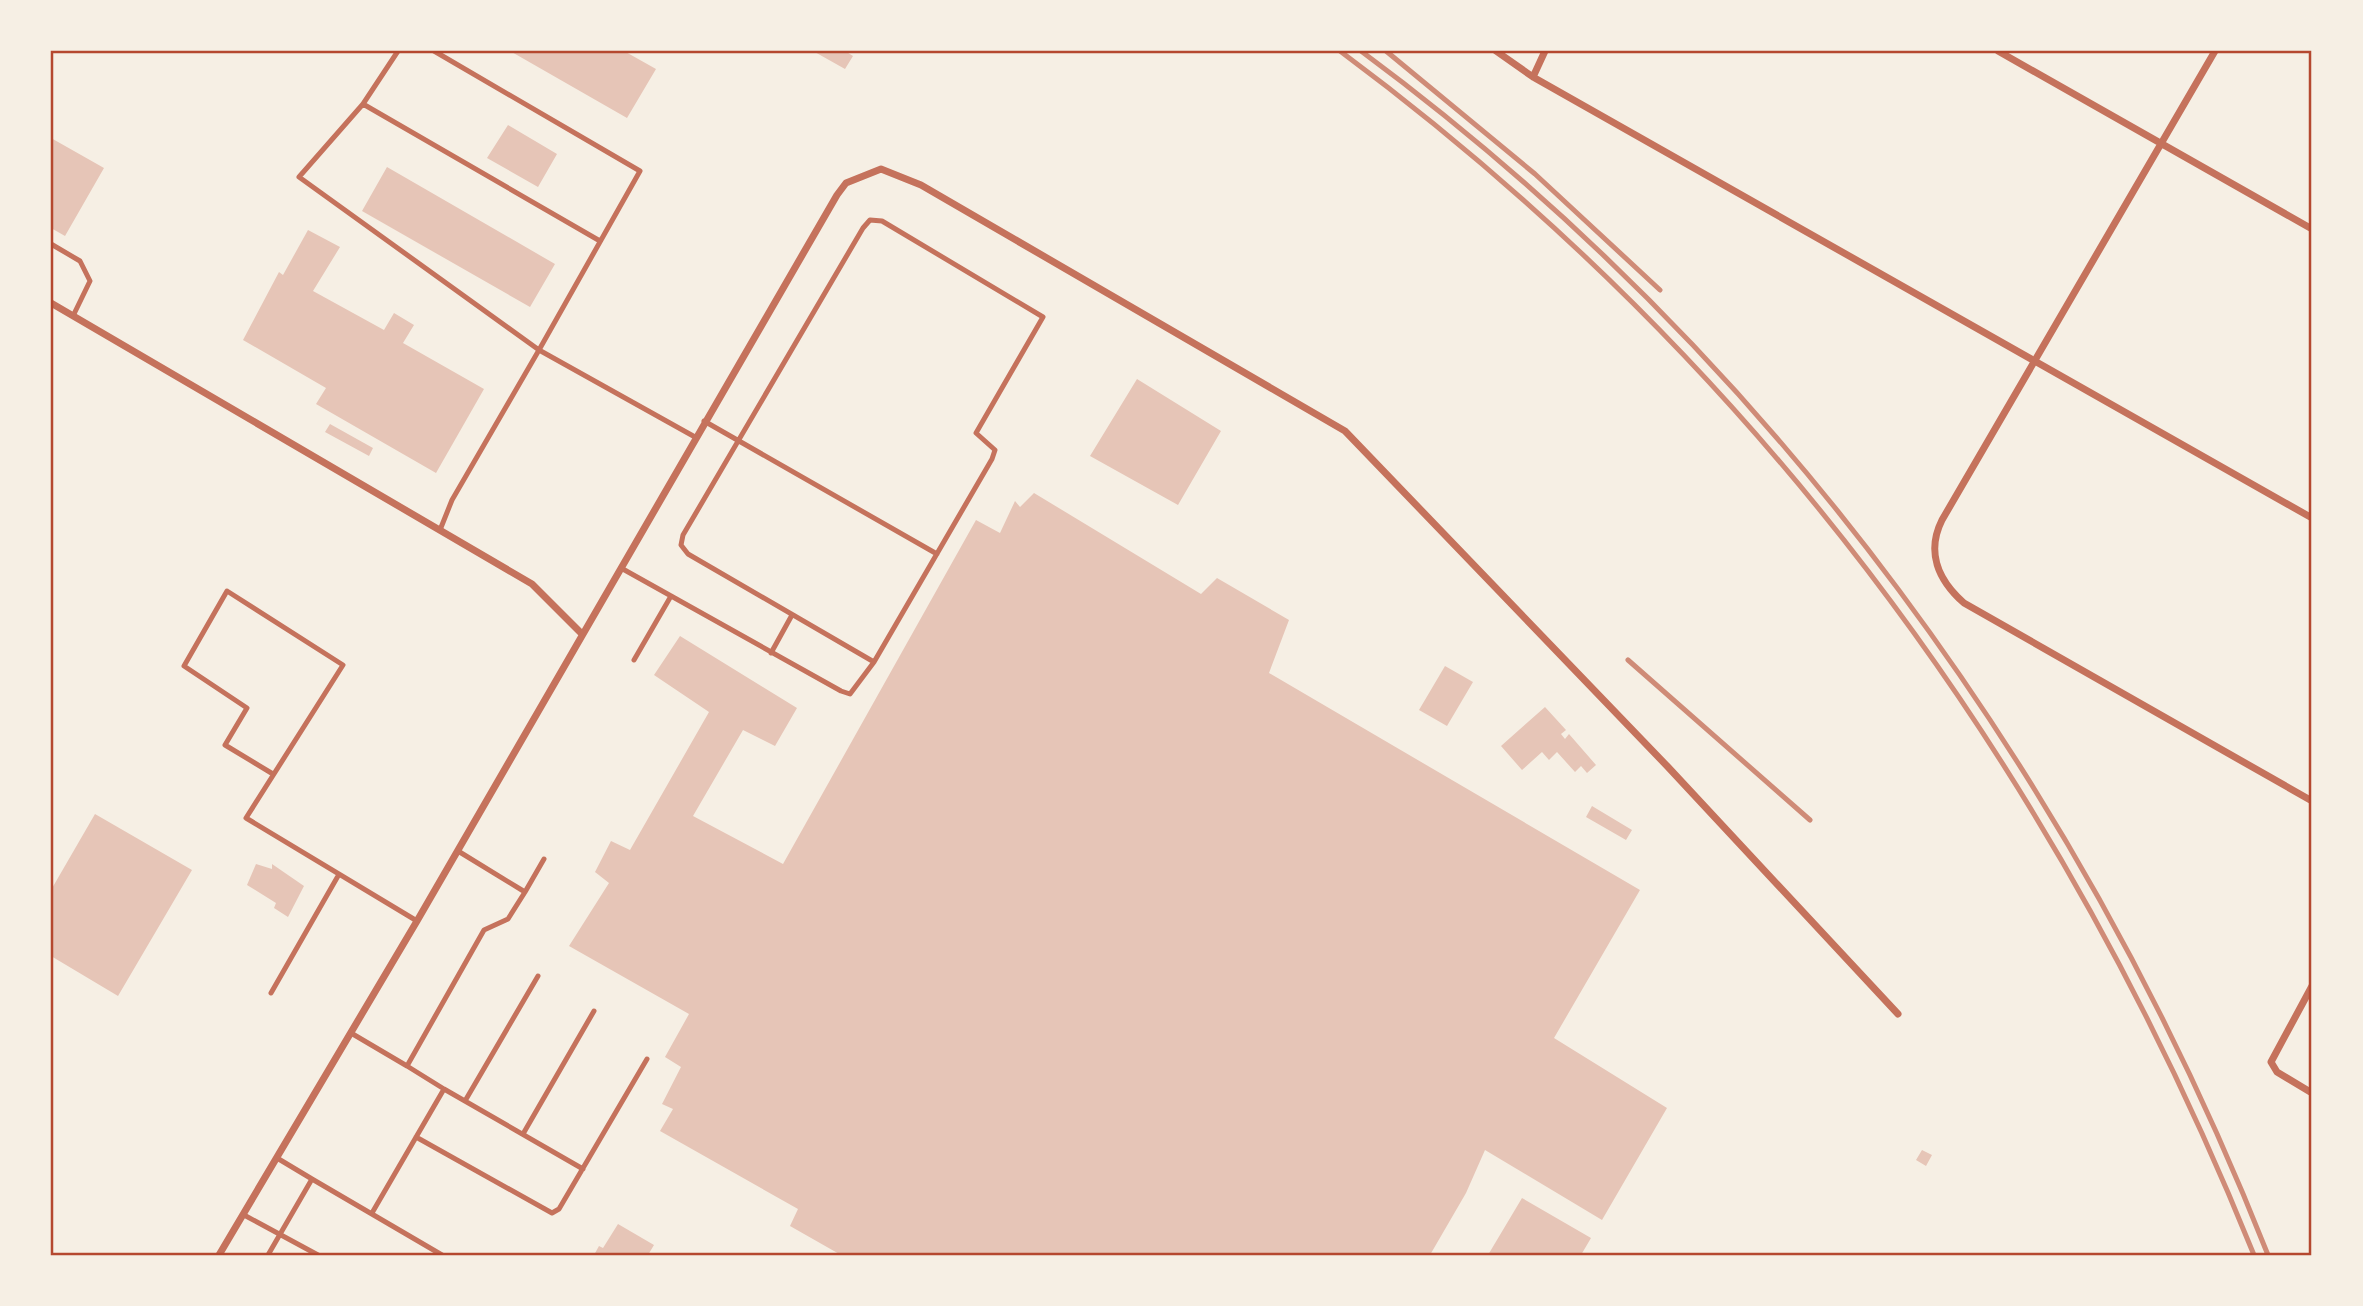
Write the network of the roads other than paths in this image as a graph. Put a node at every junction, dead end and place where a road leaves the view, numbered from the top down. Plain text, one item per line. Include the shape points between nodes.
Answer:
1 (398, 51) edge
2 (433, 51) edge
3 (1496, 51) edge
4 (1545, 51) edge
5 (1998, 51) edge
6 (2215, 51) edge
7 (1533, 76) junction
8 (363, 104) junction
9 (2161, 143) junction
10 (2312, 229) edge
11 (600, 241) junction
12 (51, 244) edge
13 (51, 303) edge
14 (73, 316) junction
15 (539, 350) junction
16 (2035, 361) junction
17 (704, 421) junction
18 (695, 437) junction
19 (739, 439) junction
20 (2312, 518) edge
21 (440, 530) junction
22 (937, 554) junction
23 (621, 568) junction
24 (671, 596) junction
25 (792, 615) junction
26 (582, 634) junction
27 (771, 653) junction
28 (634, 660) dead end
29 (874, 662) junction
30 (273, 774) junction
31 (2312, 801) edge
32 (457, 851) junction
33 (544, 859) dead end
34 (338, 876) junction
35 (525, 892) junction
36 (417, 921) junction
37 (538, 976) dead end
38 (2312, 986) edge
39 (271, 993) dead end
40 (594, 1011) dead end
41 (1898, 1014) dead end
42 (351, 1034) junction
43 (647, 1059) dead end
44 (407, 1066) junction
45 (444, 1089) junction
46 (2312, 1093) edge
47 (465, 1101) junction
48 (523, 1134) junction
49 (416, 1137) junction
50 (277, 1158) junction
51 (583, 1169) junction
52 (312, 1179) junction
53 (372, 1213) junction
54 (243, 1215) junction
55 (280, 1234) junction
56 (219, 1255) edge
57 (268, 1255) edge
58 (318, 1255) edge
59 (442, 1255) edge

1 - 8 lane
2 - 11 lane via 640,171
3 - 7 street
4 - 7 street
5 - 9 street
6 - 9 street
7 - 16 street
8 - 11 lane
8 - 15 lane via 299,177
9 - 10 street
9 - 16 street
11 - 15 lane
12 - 14 lane via 86,268 90,281
13 - 14 street
14 - 21 street
15 - 18 lane
15 - 21 lane via 452,500
16 - 20 street
16 - 31 street via 1934,537 1937,567 1945,583 1964,603
17 - 18 street
17 - 19 lane
17 - 41 street via 846,183 881,169 921,185 1345,430
18 - 23 street
19 - 22 lane
19 - 22 lane via 870,220 882,221 1026,304 1043,317 1041,324 976,433 995,450
19 - 25 lane via 681,545 688,554
21 - 26 street via 538,589
22 - 29 lane
23 - 24 lane
23 - 26 street
24 - 27 lane
24 - 28 lane
25 - 27 lane
25 - 29 lane
26 - 32 street
27 - 29 lane via 850,694
30 - 30 lane via 342,665 227,592 184,666 247,708 225,745
30 - 34 lane via 246,818
32 - 35 lane
32 - 36 street
33 - 35 lane
34 - 36 lane
34 - 39 lane
35 - 44 lane via 508,919 484,930
36 - 42 street
37 - 47 lane
38 - 46 street via 2271,1062 2277,1072
40 - 48 lane
42 - 44 lane
42 - 50 street
43 - 51 lane
44 - 45 lane
45 - 47 lane
45 - 49 lane
47 - 48 lane
48 - 51 lane
49 - 51 lane via 552,1213
49 - 53 lane
50 - 52 lane
50 - 54 street
52 - 53 lane
52 - 55 lane
53 - 59 lane
54 - 55 lane
54 - 56 street
55 - 57 lane
55 - 58 lane

